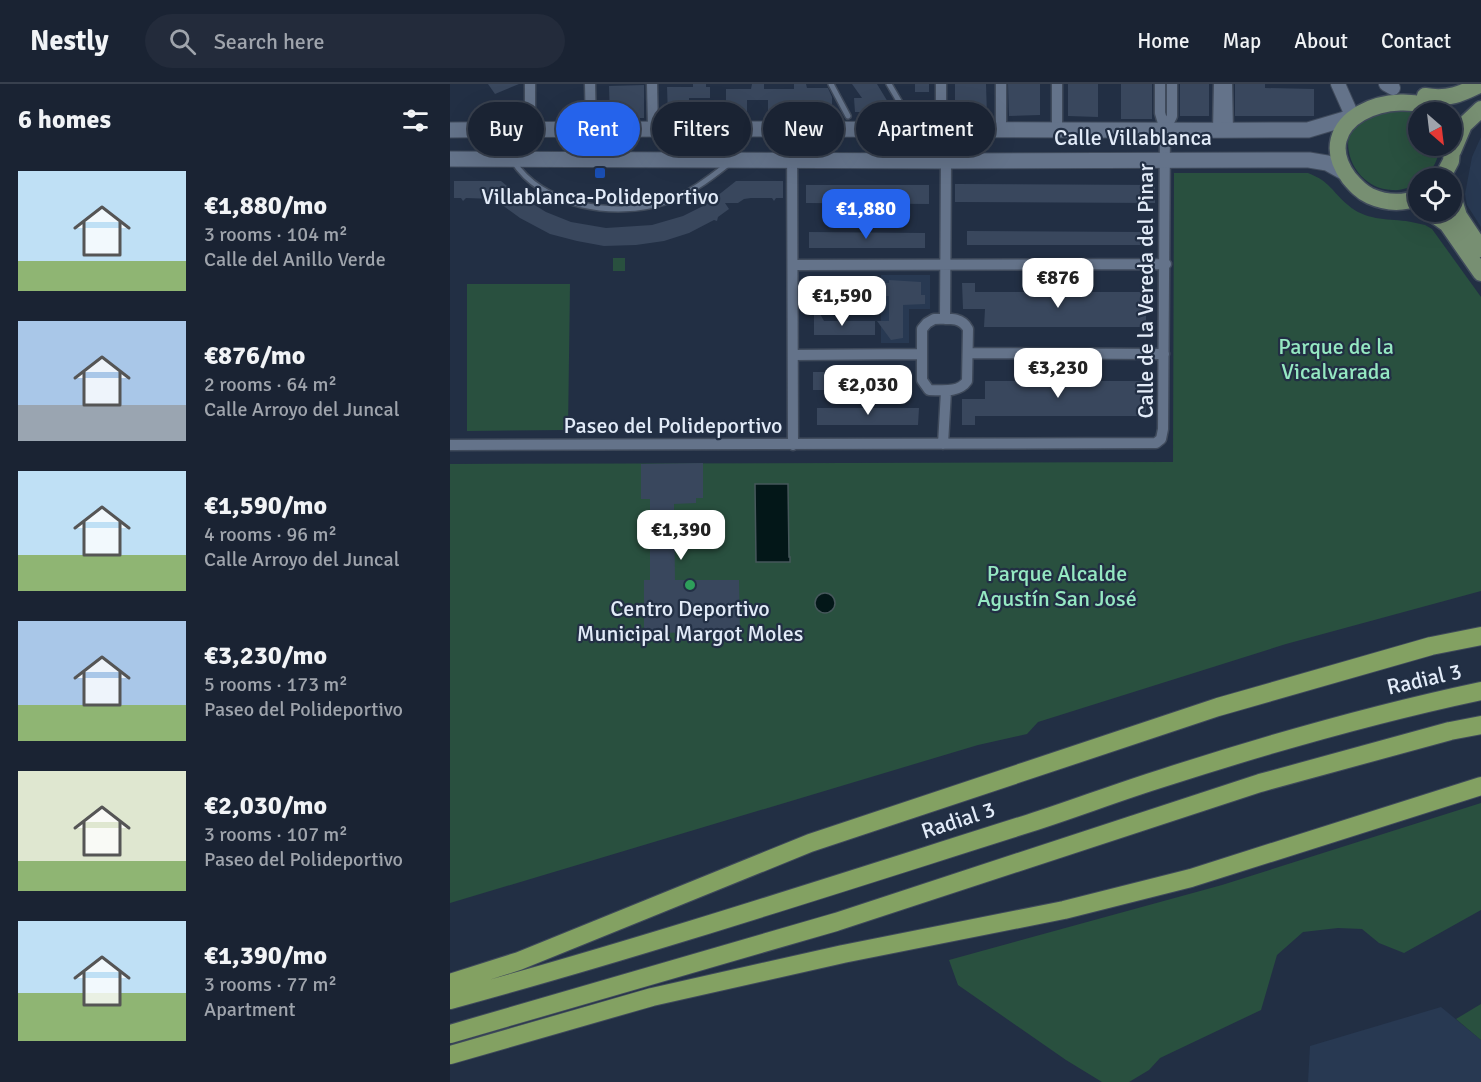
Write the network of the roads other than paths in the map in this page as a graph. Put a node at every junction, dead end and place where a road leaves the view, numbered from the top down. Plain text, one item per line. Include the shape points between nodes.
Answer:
1 (530, 84) edge
2 (590, 84) edge
3 (652, 84) edge
4 (831, 84) edge
5 (889, 84) edge
6 (941, 84) edge
7 (1001, 84) edge
8 (1057, 84) edge
9 (1160, 84) edge
10 (1172, 84) edge
11 (1219, 84) edge
12 (1227, 84) edge
13 (1338, 84) edge
14 (1481, 84) edge
15 (1390, 86) edge
16 (1425, 95) junction
17 (530, 102) edge
18 (590, 102) edge
19 (652, 102) edge
20 (900, 102) edge
21 (941, 102) edge
22 (1434, 102) edge
23 (1481, 109) edge
24 (1347, 115) junction
25 (848, 116) dead end
26 (450, 130) edge
27 (468, 130) edge
28 (995, 130) edge
29 (1001, 130) junction
30 (1165, 130) junction
31 (1223, 130) junction
32 (1462, 130) edge
33 (1057, 131) junction
34 (945, 156) edge
35 (450, 159) edge
36 (512, 159) junction
37 (735, 159) junction
38 (792, 159) junction
39 (1165, 160) junction
40 (946, 161) junction
41 (1345, 173) junction
42 (1408, 202) edge
43 (1462, 220) edge
44 (1444, 222) edge
45 (1481, 249) edge
46 (945, 264) junction
47 (1166, 264) junction
48 (793, 266) junction
49 (1481, 273) edge
50 (945, 319) junction
51 (969, 353) junction
52 (922, 354) junction
53 (1164, 354) junction
54 (793, 355) junction
55 (946, 391) junction
56 (1149, 443) joint
57 (943, 444) junction
58 (450, 445) edge
59 (793, 445) junction
60 (1481, 636) edge
61 (1481, 691) edge
62 (1481, 725) edge
63 (1481, 786) edge
64 (450, 983) edge
65 (450, 1000) edge
66 (450, 1034) edge
67 (450, 1055) edge

1 - 17 street
2 - 18 street
3 - 19 street
4 - 25 lane
5 - 20 lane
6 - 21 street
7 - 29 street
8 - 33 street
9 - 30 street via 1160,113
10 - 30 street via 1172,116
11 - 31 street
12 - 31 street
13 - 24 street
14 - 16 main road via 1440,99
15 - 16 main road
15 - 24 main road via 1362,99
16 - 22 main road
23 - 32 main road
24 - 31 main road, Calle Villablanca via 1308,130
24 - 41 main road via 1338,146
26 - 27 main road, Calle Villablanca
28 - 29 main road, Calle Villablanca
29 - 33 main road, Calle Villablanca
30 - 31 main road, Calle Villablanca
30 - 33 main road, Calle Villablanca
30 - 39 street, Calle de la Vereda del Pinar
34 - 40 street
35 - 36 main road, Calle Villablanca
36 - 37 main road, Calle Villablanca
36 - 37 lane via 526,179 562,198 582,205 619,209 675,199
37 - 38 main road, Calle Villablanca
38 - 40 main road, Calle Villablanca
38 - 48 street
39 - 40 main road, Calle Villablanca
39 - 41 main road, Calle Villablanca via 1309,160 1327,163
39 - 47 street, Calle de la Vereda del Pinar
40 - 46 street
41 - 42 main road via 1367,195 1381,201
43 - 45 main road
44 - 49 main road
46 - 47 street
46 - 48 street
46 - 50 street
47 - 53 street, Calle de la Vereda del Pinar
48 - 54 street
50 - 51 street via 965,323
50 - 52 street via 927,323 922,329
51 - 53 street
51 - 55 street via 967,381 959,389
52 - 54 street
52 - 55 street via 924,385 929,390
53 - 56 street, Calle de la Vereda del Pinar via 1163,429 1161,439
54 - 59 street
55 - 57 street
56 - 57 street, Paseo del Polideportivo
57 - 59 street, Paseo del Polideportivo
58 - 59 street, Paseo del Polideportivo
60 - 64 highway via 1431,646 1218,707 821,839 519,960
61 - 65 highway, Radial 3 via 1321,730 824,888
62 - 66 highway via 1260,783 836,922
63 - 67 highway via 1191,878 1064,910 651,997

